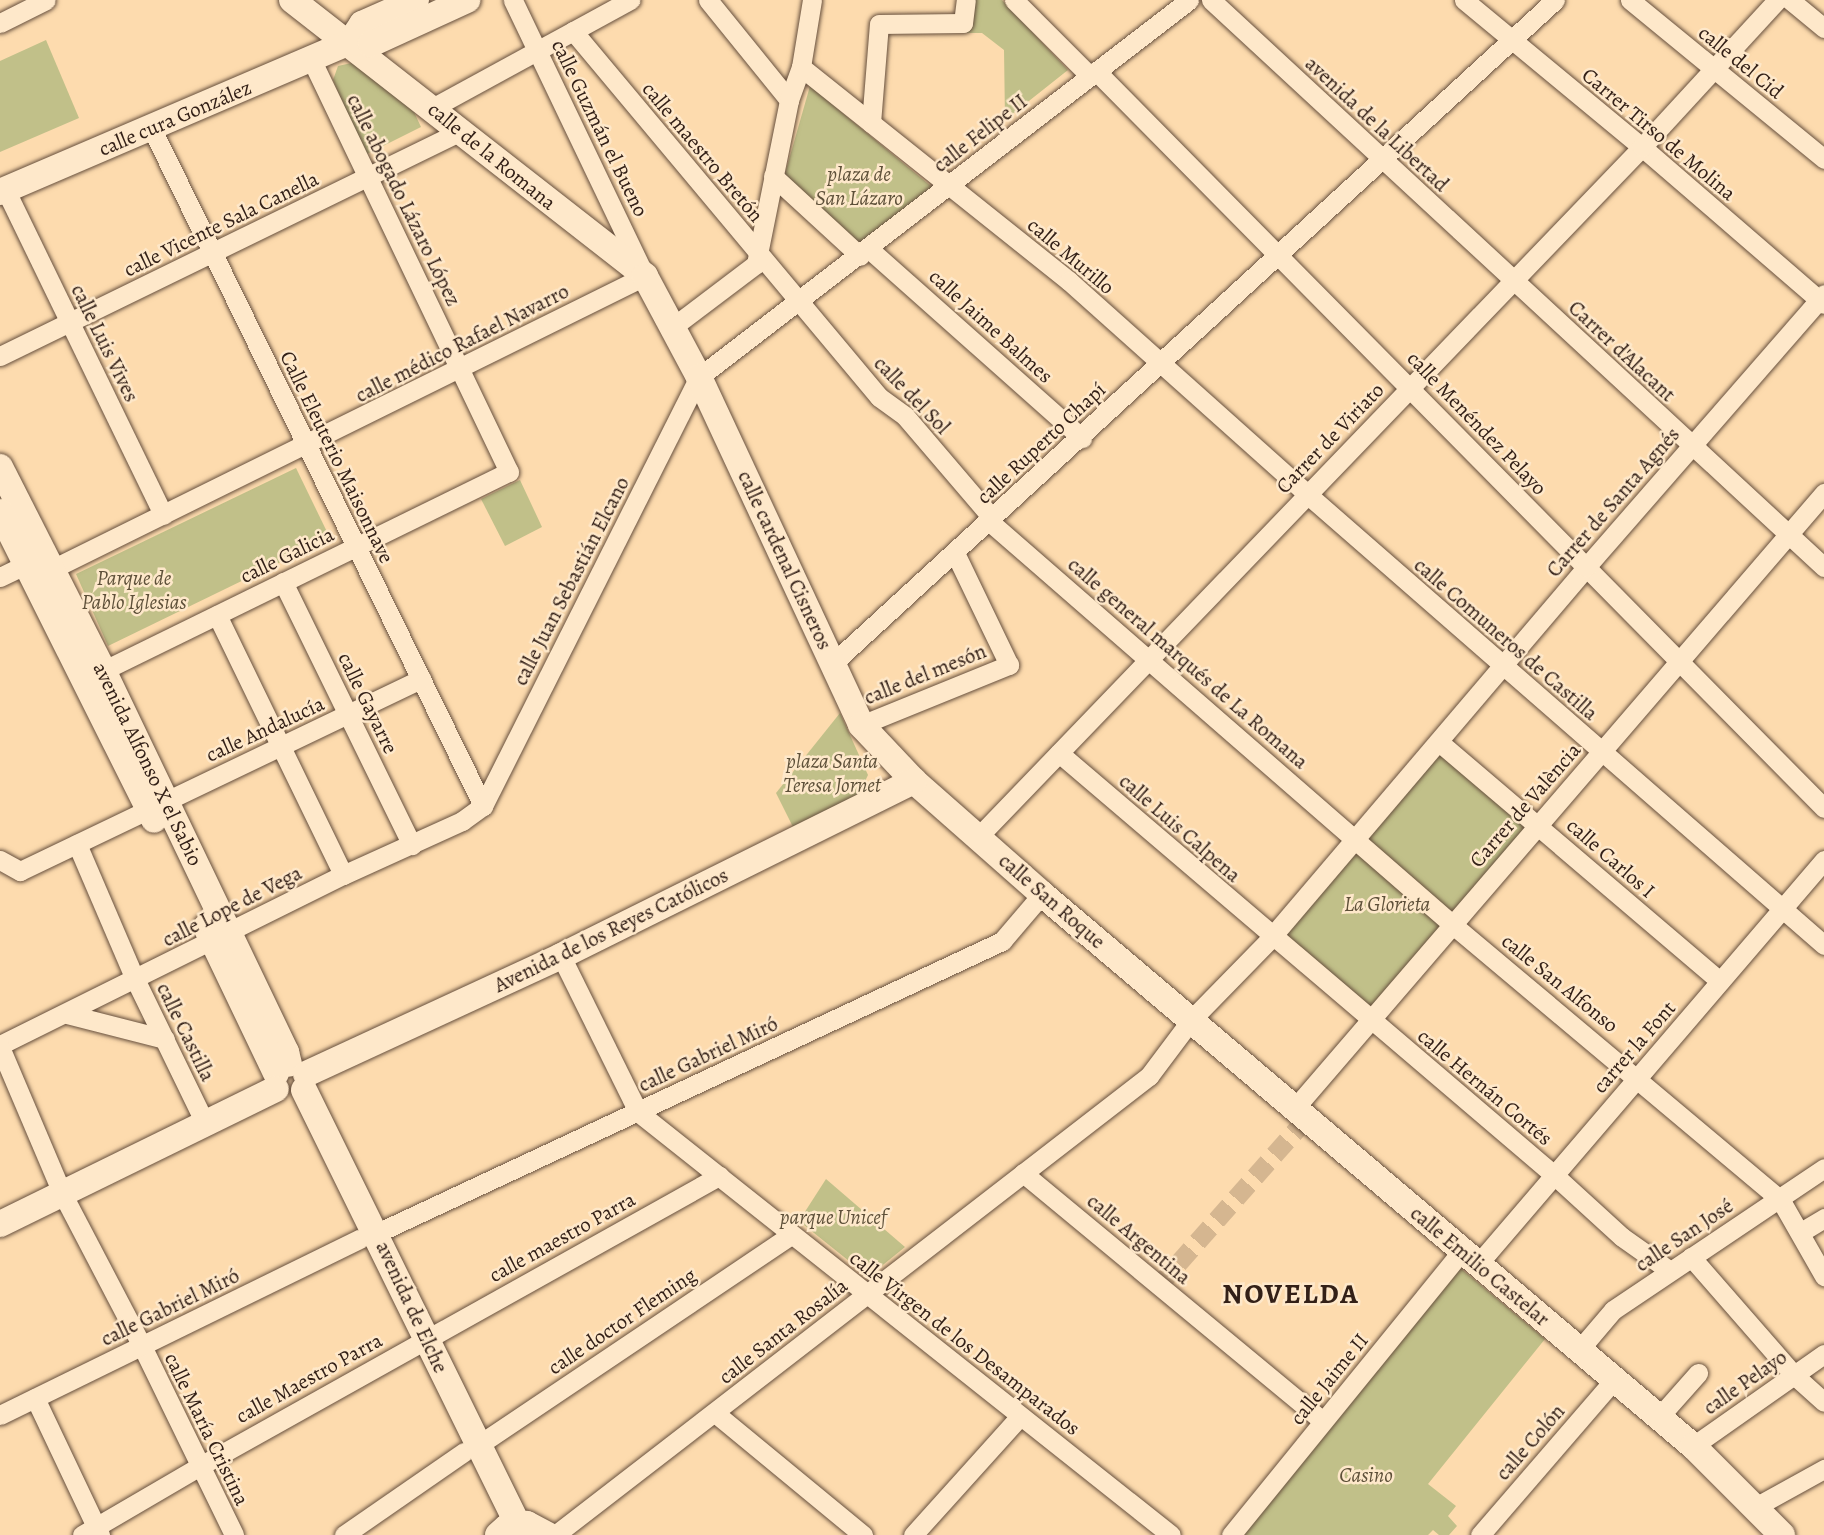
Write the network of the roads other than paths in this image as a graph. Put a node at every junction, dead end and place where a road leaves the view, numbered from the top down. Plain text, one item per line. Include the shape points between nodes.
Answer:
1 (46, 0) edge
2 (292, 0) edge
3 (416, 0) edge
4 (467, 0) edge
5 (513, 0) edge
6 (630, 0) edge
7 (708, 0) edge
8 (812, 0) edge
9 (966, 0) edge
10 (1014, 0) edge
11 (1189, 0) edge
12 (1211, 0) edge
13 (1464, 0) edge
14 (1555, 0) edge
15 (1630, 0) edge
16 (1777, 0) edge
17 (1790, 0) edge
18 (0, 23) edge
19 (1824, 28) edge
20 (573, 32) junction
21 (1510, 41) junction
22 (350, 42) junction
23 (537, 51) junction
24 (312, 60) junction
25 (801, 67) junction
26 (1713, 68) junction
27 (1093, 73) junction
28 (789, 100) junction
29 (432, 108) junction
30 (871, 123) junction
31 (151, 127) junction
32 (461, 131) junction
33 (1642, 147) junction
34 (1824, 159) edge
35 (1383, 160) junction
36 (773, 176) junction
37 (368, 177) junction
38 (950, 185) junction
39 (3, 191) edge
40 (864, 252) junction
41 (213, 254) junction
42 (758, 254) junction
43 (1279, 255) junction
44 (645, 276) junction
45 (1513, 282) junction
46 (1822, 299) edge
47 (798, 301) junction
48 (70, 323) junction
49 (674, 326) junction
50 (0, 356) edge
51 (1160, 365) junction
52 (460, 370) junction
53 (699, 377) junction
54 (1411, 388) junction
55 (1082, 438) junction
56 (306, 445) junction
57 (1692, 447) junction
58 (0, 467) edge
59 (509, 472) joint
60 (1824, 493) edge
61 (1307, 494) junction
62 (0, 512) edge
63 (163, 515) junction
64 (991, 521) junction
65 (1788, 536) junction
66 (356, 547) junction
67 (955, 553) junction
68 (1586, 567) junction
69 (1824, 567) edge
70 (38, 570) junction
71 (0, 577) edge
72 (283, 582) junction
73 (217, 615) junction
74 (1149, 659) junction
75 (1679, 662) junction
76 (833, 663) junction
77 (1504, 666) junction
78 (94, 675) junction
79 (421, 679) junction
80 (349, 715) junction
81 (861, 725) junction
82 (1439, 743) junction
83 (279, 747) junction
84 (1601, 752) junction
85 (1059, 753) junction
86 (914, 780) junction
87 (157, 805) junction
88 (483, 806) junction
89 (1824, 808) edge
90 (1538, 825) junction
91 (978, 837) junction
92 (1356, 839) junction
93 (77, 844) junction
94 (412, 845) junction
95 (0, 860) edge
96 (1824, 860) edge
97 (342, 876) junction
98 (1042, 894) junction
99 (1782, 908) junction
100 (1453, 925) junction
101 (221, 937) junction
102 (1272, 937) junction
103 (1824, 945) edge
104 (561, 956) junction
105 (135, 979) junction
106 (1720, 981) junction
107 (67, 1014) junction
108 (1191, 1020) junction
109 (1370, 1020) junction
110 (165, 1039) junction
111 (0, 1046) edge
112 (1638, 1077) junction
113 (290, 1081) junction
114 (1294, 1109) junction
115 (638, 1112) junction
116 (205, 1123) junction
117 (1824, 1168) edge
118 (1023, 1173) junction
119 (1553, 1174) junction
120 (719, 1176) junction
121 (62, 1193) junction
122 (1780, 1199) junction
123 (1824, 1217) edge
124 (0, 1224) edge
125 (1801, 1232) junction
126 (792, 1235) junction
127 (368, 1236) junction
128 (1470, 1257) junction
129 (1691, 1257) junction
130 (1670, 1271) junction
131 (1824, 1276) edge
132 (867, 1294) junction
133 (421, 1342) junction
134 (142, 1346) junction
135 (1579, 1350) junction
136 (1824, 1354) edge
137 (1698, 1374) dead end
138 (1794, 1375) junction
139 (1614, 1380) junction
140 (35, 1398) junction
141 (1824, 1402) edge
142 (715, 1413) junction
143 (0, 1415) edge
144 (1020, 1416) junction
145 (1659, 1417) junction
146 (1323, 1422) junction
147 (1693, 1446) junction
148 (470, 1449) junction
149 (200, 1466) junction
150 (1824, 1469) edge
151 (1765, 1523) edge
152 (506, 1530) edge
153 (93, 1532) edge
154 (234, 1535) edge
155 (344, 1535) edge
156 (548, 1535) edge
157 (555, 1535) edge
158 (863, 1535) edge
159 (913, 1535) edge
160 (1171, 1535) edge
161 (1231, 1535) edge
162 (1480, 1535) edge

1 - 18 street
2 - 22 street, calle de la Romana
3 - 22 street, calle cura González via 362,24
4 - 22 street, calle cura González via 370,44
5 - 23 street, calle Guzmán el Bueno
6 - 20 street
7 - 28 street
8 - 25 street
9 - 30 street via 963,23 879,24
10 - 27 street, calle Menéndez Pelayo
11 - 27 street, calle Felipe II
12 - 35 street, avenida de la Libertad
13 - 21 street, Carrer Tirso de Molina
14 - 21 street, calle Ruperto Chapí
15 - 26 street, calle del Cid
16 - 26 street, Carrer de Viriato
17 - 19 street
20 - 23 street
20 - 42 street, calle maestro Bretón
21 - 33 street, Carrer Tirso de Molina
21 - 35 street, calle Ruperto Chapí
22 - 24 street, calle cura González
22 - 29 street, calle de la Romana
23 - 29 street
23 - 44 street, calle Guzmán el Bueno
24 - 31 street, calle cura González
24 - 37 street, calle abogado Lázaro López
25 - 28 street
25 - 30 street, calle Murillo
26 - 33 street, Carrer de Viriato
26 - 34 street, calle del Cid
27 - 38 street, calle Felipe II
27 - 43 street, calle Menéndez Pelayo
28 - 36 street
29 - 32 street, calle de la Romana
30 - 38 street, calle Murillo
31 - 39 street, calle cura González
31 - 41 street, Calle Eleuterio Maisonnave
32 - 37 street, calle Vicente Sala Canella
32 - 44 street, calle de la Romana
33 - 45 street, Carrer de Viriato
33 - 46 street, Carrer Tirso de Molina
35 - 43 street, calle Ruperto Chapí
35 - 45 street, avenida de la Libertad
36 - 40 street, calle Jaime Balmes
36 - 42 street
37 - 41 street, calle Vicente Sala Canella
37 - 52 street, calle abogado Lázaro López
38 - 40 street, calle Felipe II
38 - 51 street, calle Murillo via 1069,281
39 - 48 street, calle Luis Vives
40 - 47 street, calle Felipe II
40 - 55 street, calle Jaime Balmes
41 - 48 street, calle Vicente Sala Canella
41 - 56 street, Calle Eleuterio Maisonnave
42 - 47 street, calle maestro Bretón
42 - 49 street via 756,264
43 - 51 street, calle Ruperto Chapí
43 - 54 street, calle Menéndez Pelayo
44 - 49 street, calle de la Romana
44 - 52 street, calle médico Rafael Navarro
45 - 54 street, Carrer de Viriato
45 - 57 street, Carrer d'Alacant
46 - 57 street, Carrer de Santa Agnés
47 - 53 street, calle Felipe II
47 - 64 street, calle del Sol via 879,397 905,416
48 - 50 street, calle Vicente Sala Canella
48 - 63 street, calle Luis Vives
49 - 53 street, calle cardenal Cisneros
51 - 55 street, calle Ruperto Chapí
51 - 61 street, calle Comuneros de Castilla
52 - 56 street, calle médico Rafael Navarro
52 - 59 street, calle abogado Lázaro López
53 - 76 street, calle cardenal Cisneros
53 - 88 street, calle Juan Sebastián Elcano
54 - 61 street, Carrer de Viriato
54 - 68 street, calle Menéndez Pelayo
55 - 64 street, calle Ruperto Chapí
56 - 63 street, calle médico Rafael Navarro
56 - 66 street, Calle Eleuterio Maisonnave
57 - 65 street, Carrer d'Alacant
57 - 68 street, Carrer de Santa Agnés
58 - 70 street, avenida Alfonso X el Sabio
59 - 66 street, calle Galicia
60 - 65 street, Carrer de València
61 - 74 street, Carrer de Viriato
61 - 77 street, calle Comuneros de Castilla
62 - 70 street, avenida Alfonso X el Sabio
63 - 70 street, calle médico Rafael Navarro
64 - 67 street, calle Ruperto Chapí
64 - 74 street, calle general marqués de La Romana
65 - 69 street, Carrer d'Alacant
65 - 75 street, Carrer de València
66 - 72 street, calle Galicia
66 - 79 street, Calle Eleuterio Maisonnave
67 - 76 street, calle Ruperto Chapí
67 - 81 street, calle del mesón via 1009,665
68 - 75 street, calle Menéndez Pelayo
68 - 77 street, Carrer de Santa Agnés
70 - 71 street, calle médico Rafael Navarro
70 - 78 street, avenida Alfonso X el Sabio
72 - 73 street, calle Galicia
72 - 80 street, calle Gayarre
73 - 78 street, calle Galicia
73 - 83 street
74 - 85 street, Carrer de Viriato
74 - 92 street, calle general marqués de La Romana
75 - 84 street, Carrer de València
75 - 89 street, calle Menéndez Pelayo
76 - 81 street, calle cardenal Cisneros
77 - 82 street, Carrer de Santa Agnés
77 - 84 street, calle Comuneros de Castilla
78 - 87 street, avenida Alfonso X el Sabio
79 - 80 street, calle Andalucía
79 - 88 street, Calle Eleuterio Maisonnave
80 - 83 street, calle Andalucía
80 - 94 street, calle Gayarre
81 - 86 street, calle cardenal Cisneros
82 - 90 street, calle Carlos I
82 - 92 street
83 - 87 street, calle Andalucía
83 - 97 street
84 - 90 street, Carrer de València
84 - 99 street, calle Comuneros de Castilla
85 - 91 street, Carrer de Viriato
85 - 102 street, calle Luis Calpena
86 - 91 street, calle San Roque
86 - 104 street, Avenida de los Reyes Católicos
87 - 93 street, calle Andalucía
87 - 101 street, avenida Alfonso X el Sabio
88 - 94 street, calle Lope de Vega
90 - 100 street, Carrer de València
90 - 106 street, calle Carlos I
91 - 98 street, calle San Roque
92 - 100 street, calle general marqués de La Romana
92 - 102 street
93 - 95 street, calle Andalucía via 20,871
93 - 105 street, calle Castilla
94 - 97 street, calle Lope de Vega
96 - 99 street, carrer la Font
97 - 101 street, calle Lope de Vega
98 - 108 street, calle San Roque
98 - 115 street, calle Gabriel Miró via 1002,941
99 - 103 street, calle Comuneros de Castilla
99 - 106 street, carrer la Font
100 - 109 street, Carrer de València
100 - 112 street, calle San Alfonso
101 - 105 street, calle Lope de Vega
101 - 113 street, avenida Alfonso X el Sabio via 286,1052
102 - 108 street, calle Santa Rosalía
102 - 109 street, calle Hernán Cortés
104 - 113 street, Avenida de los Reyes Católicos
104 - 115 street, calle Virgen de los Desamparados
105 - 107 street, calle Lope de Vega
105 - 110 street, calle Castilla
106 - 112 street, carrer la Font
107 - 110 street
107 - 111 street, calle Lope de Vega
108 - 114 street, calle Emilio Castelar
108 - 118 street, calle Santa Rosalía via 1149,1076
109 - 114 street, Carrer de València
109 - 119 street, calle Hernán Cortés
110 - 116 street, calle Castilla
111 - 121 street, calle María Cristina
112 - 119 street, carrer la Font
112 - 122 street, calle San Alfonso
113 - 116 street, Avenida de los Reyes Católicos
113 - 127 street, avenida de Elche
114 - 128 street, calle Emilio Castelar
115 - 120 street, calle Virgen de los Desamparados
115 - 127 street, calle Gabriel Miró
116 - 121 street, Avenida de los Reyes Católicos
117 - 122 street, calle San José
118 - 132 street, calle Santa Rosalía
118 - 146 street, calle Argentina
119 - 128 street, carrer la Font
119 - 130 street, calle Hernán Cortés via 1622,1237
120 - 126 street, calle Virgen de los Desamparados
120 - 133 street, calle maestro Parra
121 - 124 street, Avenida de los Reyes Católicos
121 - 134 street, calle María Cristina
122 - 125 street, calle San Alfonso
122 - 129 street, calle San José
123 - 125 street
125 - 131 street, calle San Alfonso
126 - 132 street, calle Virgen de los Desamparados
126 - 148 street, calle doctor Fleming
127 - 133 street, avenida de Elche
127 - 134 street, calle Gabriel Miró
128 - 135 street, calle Emilio Castelar
128 - 146 street, calle Jaime II
129 - 130 street, calle San José
129 - 138 street
130 - 135 street, calle San José via 1613,1310
132 - 142 street, calle Santa Rosalía
132 - 144 street, calle Virgen de los Desamparados
133 - 148 street, avenida de Elche
133 - 149 street, calle Maestro Parra
134 - 140 street, calle Gabriel Miró
134 - 149 street, calle María Cristina
135 - 139 street, calle Emilio Castelar
136 - 138 street, calle Pelayo
137 - 145 street
138 - 141 street
138 - 147 street, calle Pelayo
139 - 145 street, calle Emilio Castelar
139 - 162 street, calle Colón
140 - 143 street, calle Gabriel Miró
140 - 153 street
142 - 157 street, calle Santa Rosalía
142 - 158 street
144 - 159 street
144 - 160 street, calle Virgen de los Desamparados
145 - 147 street, calle Emilio Castelar
146 - 161 street, calle Jaime II
147 - 151 street, calle Emilio Castelar
148 - 152 street, avenida de Elche
148 - 155 street, calle doctor Fleming
149 - 153 street, calle Maestro Parra
149 - 154 street, calle María Cristina
150 - 151 street
152 - 156 street via 537,1526

